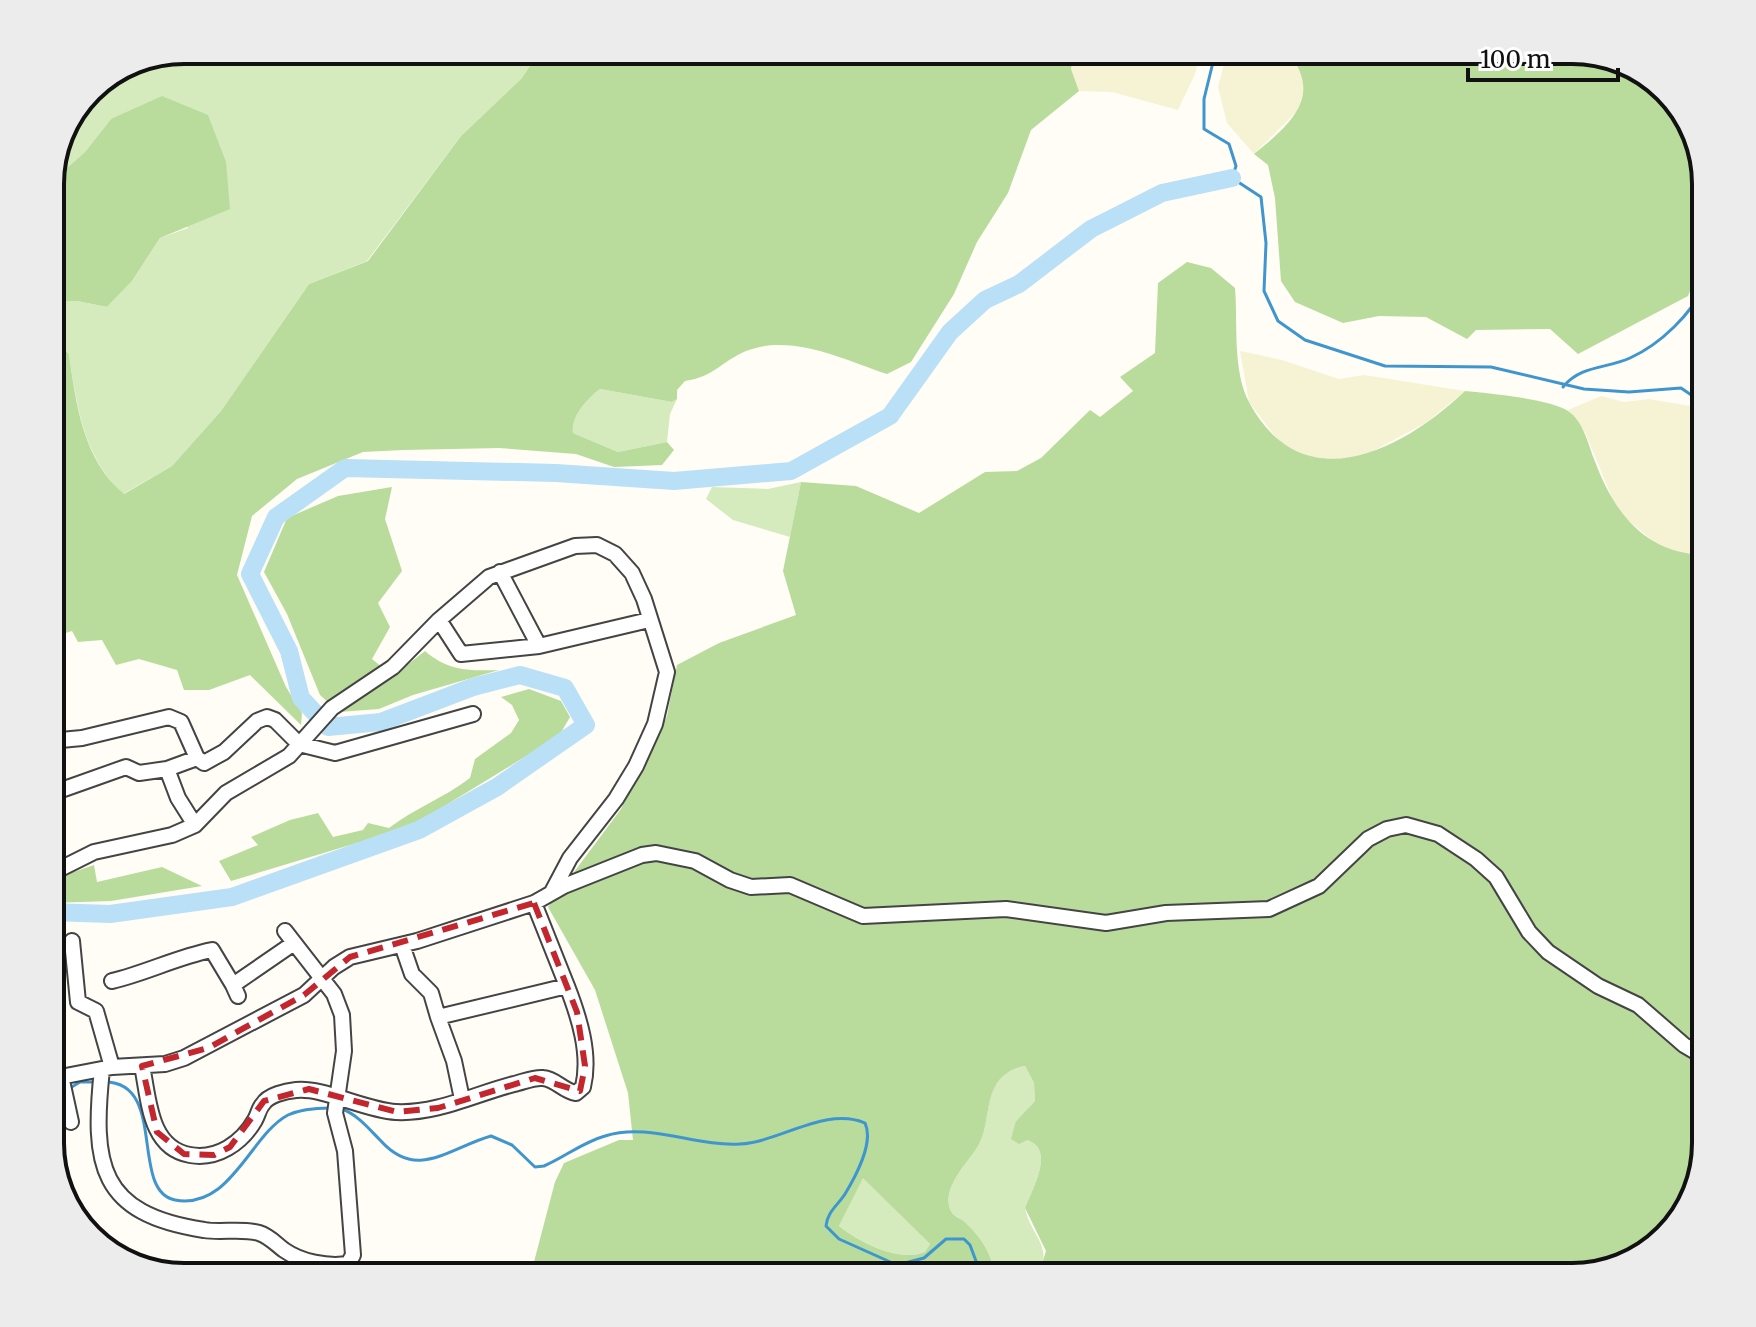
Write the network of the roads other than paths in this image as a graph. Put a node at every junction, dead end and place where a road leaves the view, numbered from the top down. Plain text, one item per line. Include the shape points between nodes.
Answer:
1 (500, 572) junction
2 (439, 620) junction
3 (649, 620) junction
4 (539, 646) junction
5 (473, 714) dead end
6 (64, 740) edge
7 (299, 744) junction
8 (197, 758) junction
9 (167, 769) junction
10 (64, 789) edge
11 (195, 825) junction
12 (64, 867) edge
13 (552, 893) junction
14 (534, 903) junction
15 (72, 941) dead end
16 (402, 945) junction
17 (322, 978) junction
18 (112, 981) dead end
19 (567, 986) junction
20 (438, 1017) junction
21 (1692, 1050) edge
22 (142, 1066) junction
23 (104, 1073) junction
24 (64, 1083) edge
25 (64, 1098) edge
26 (462, 1099) junction
27 (336, 1105) junction
28 (71, 1122) dead end
29 (330, 1263) edge
30 (345, 1263) edge

1 - 2 street
1 - 3 street via 575,546 608,548 632,573
1 - 4 street
2 - 4 street via 461,654
2 - 7 street via 393,667 332,708
3 - 4 street
3 - 13 street via 667,672 655,724 627,784 570,858
5 - 7 street via 344,752
6 - 8 street via 169,717 181,722
7 - 8 street via 267,717 213,760 204,763
7 - 11 street via 289,756 226,793
8 - 9 street
9 - 10 street via 139,773 126,767
9 - 11 street
11 - 12 street via 94,852
13 - 14 street
13 - 21 street via 656,853 695,861 737,884 790,885 863,916 1006,909 1106,923 1166,913 1269,909 1319,886 1368,839 1413,825 1438,834 1496,877 1529,932 1548,952 1638,1005
14 - 16 street
14 - 19 street
15 - 23 street via 78,1002 96,1011
16 - 17 street via 350,957
16 - 20 street via 414,977 431,993
17 - 18 street via 290,937 235,990 212,950
17 - 22 street via 304,995 208,1048 165,1064
17 - 27 street via 339,1004 344,1030
19 - 20 street
19 - 26 street via 581,1029 585,1066 580,1091 569,1092 544,1078
20 - 26 street
22 - 23 street
22 - 27 street via 157,1132 175,1150 193,1156 230,1147 250,1128 264,1102 281,1093 309,1089
23 - 24 street
23 - 29 street via 97,1127 110,1185 125,1203 172,1224 257,1233 297,1258
25 - 28 street
26 - 27 street via 438,1108 397,1112
27 - 30 street via 353,1255

